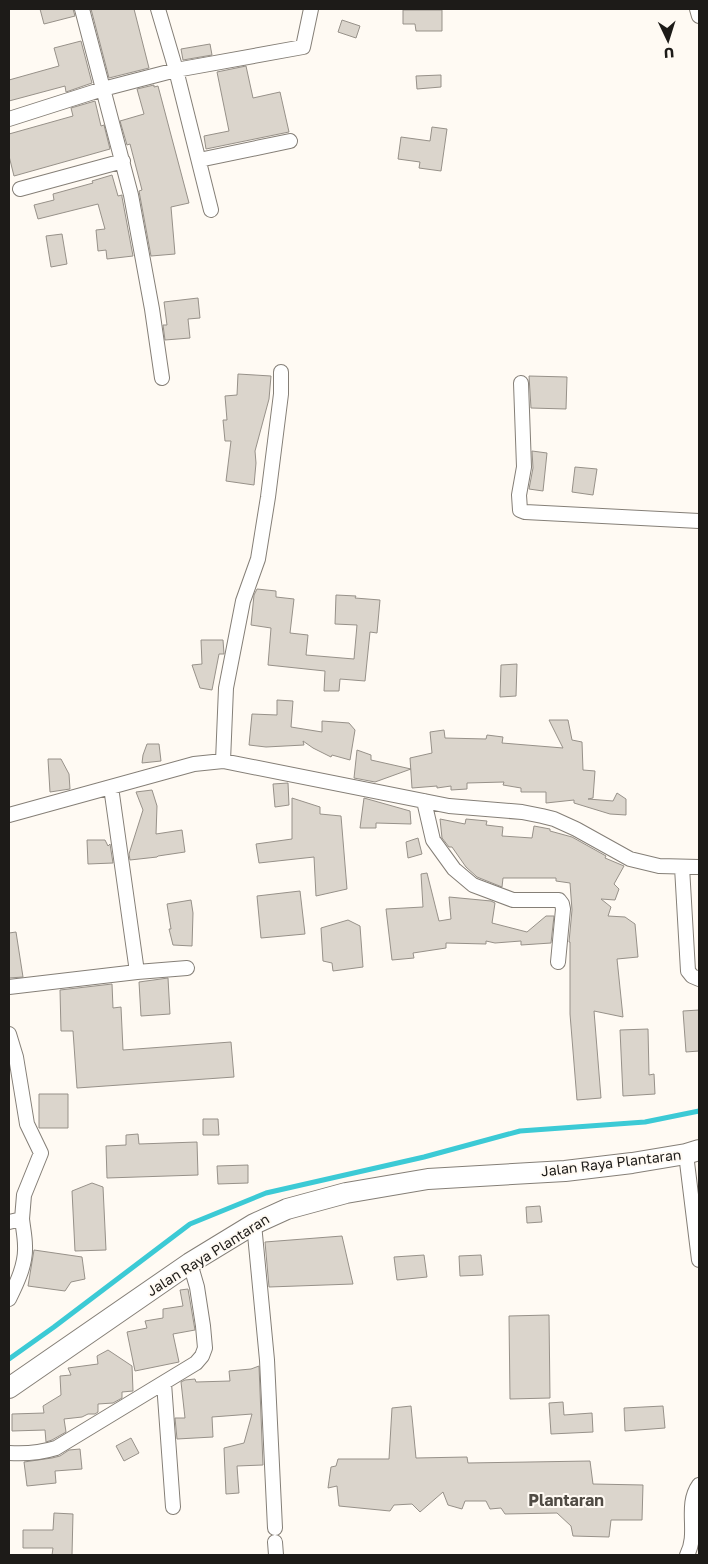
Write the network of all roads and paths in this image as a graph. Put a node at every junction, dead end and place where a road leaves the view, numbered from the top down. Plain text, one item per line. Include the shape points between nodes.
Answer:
1 (82, 9) edge
2 (158, 9) edge
3 (311, 9) edge
4 (697, 9) edge
5 (699, 16) edge
6 (176, 70) junction
7 (103, 89) junction
8 (9, 119) edge
9 (290, 141) dead end
10 (199, 160) junction
11 (123, 162) junction
12 (20, 189) dead end
13 (211, 210) dead end
14 (281, 372) dead end
15 (162, 378) dead end
16 (521, 384) dead end
17 (699, 521) edge
18 (222, 761) junction
19 (111, 787) junction
20 (424, 801) junction
21 (9, 815) edge
22 (699, 867) edge
23 (682, 868) junction
24 (558, 962) dead end
25 (187, 968) dead end
26 (136, 972) junction
27 (699, 979) edge
28 (9, 987) edge
29 (9, 1034) edge
30 (693, 1152) edge
31 (16, 1221) edge
32 (254, 1224) junction
33 (699, 1260) edge
34 (190, 1263) junction
35 (9, 1298) edge
36 (164, 1383) junction
37 (9, 1388) edge
38 (9, 1453) edge
39 (699, 1485) edge
40 (173, 1507) dead end
41 (696, 1541) edge
42 (275, 1542) edge
43 (687, 1555) edge

1 - 7 street
2 - 6 street
3 - 6 street via 303,47
4 - 5 street
6 - 7 street
6 - 10 street
7 - 8 street
7 - 11 street
9 - 10 street
10 - 13 street
11 - 12 street
11 - 15 street
14 - 18 street via 280,404 258,559 243,601 226,688
16 - 17 street via 524,467 520,510
18 - 19 street via 194,764
18 - 20 street
19 - 21 street
19 - 26 street
20 - 23 street via 548,818 576,829 630,859
20 - 24 street via 434,840 454,869 473,885 513,900 559,900 563,909
22 - 23 street
23 - 27 street via 688,971
25 - 26 street
26 - 28 street
29 - 31 street via 27,1124 41,1153
30 - 32 main road, Jalan Raya Plantaran via 565,1171 428,1179 346,1193 295,1206
30 - 33 street
31 - 35 street via 26,1248 20,1276
32 - 34 main road, Jalan Raya Plantaran
32 - 42 street via 267,1360
34 - 36 street via 197,1288 205,1348 196,1363
34 - 37 main road, Jalan Raya Plantaran
36 - 38 street via 56,1448 28,1454
36 - 40 street
39 - 41 street via 693,1493 692,1504
41 - 43 street

